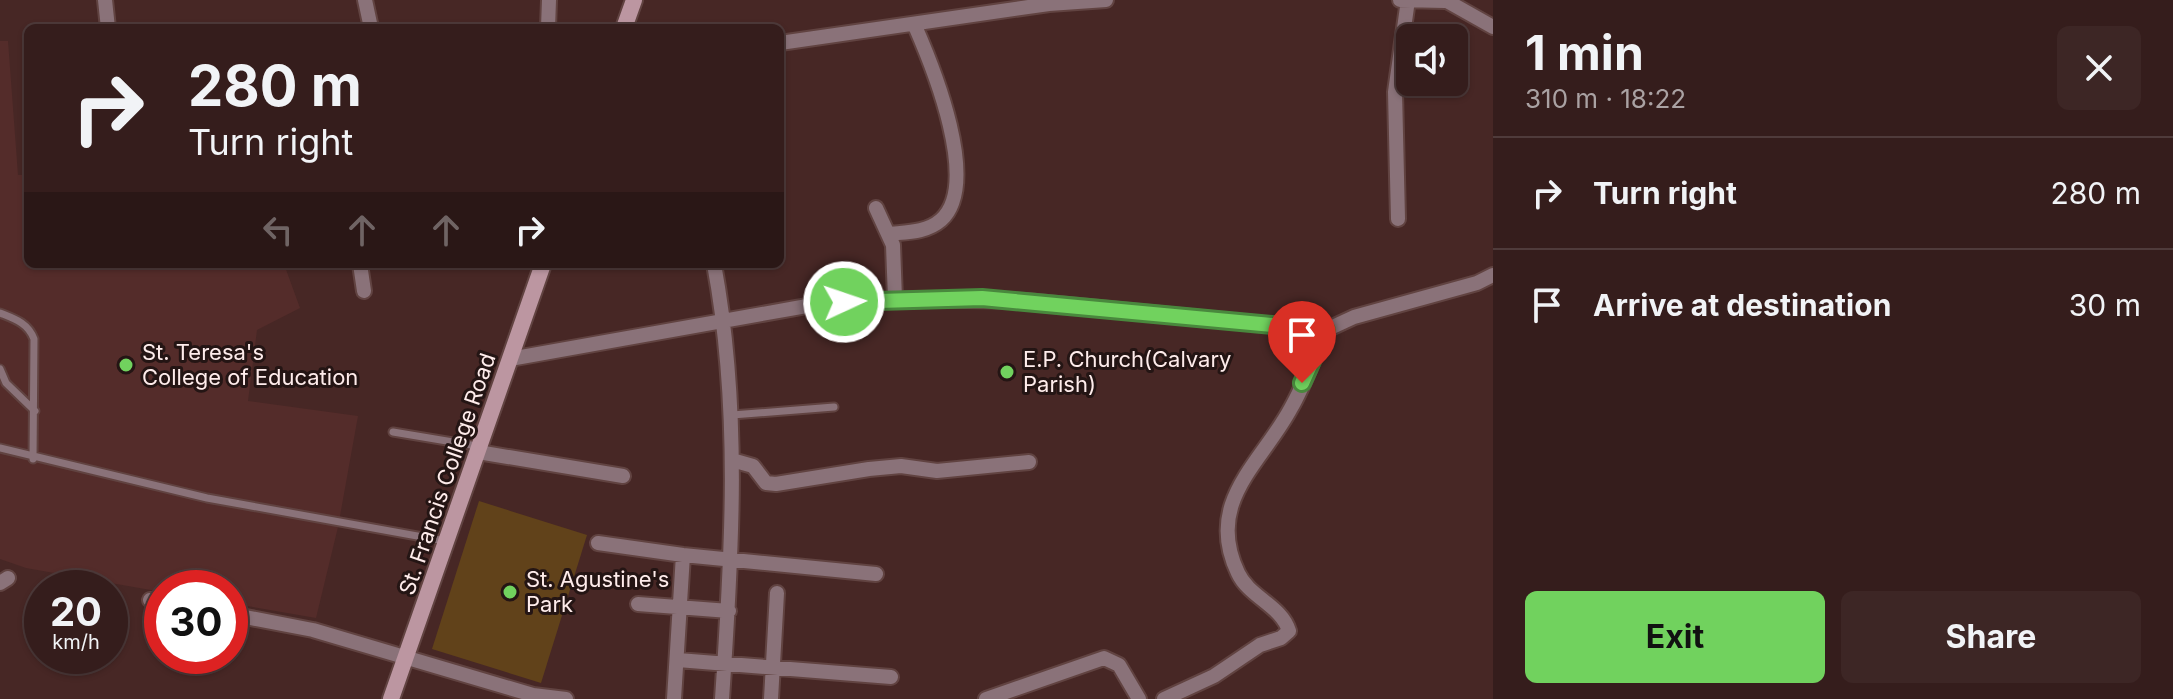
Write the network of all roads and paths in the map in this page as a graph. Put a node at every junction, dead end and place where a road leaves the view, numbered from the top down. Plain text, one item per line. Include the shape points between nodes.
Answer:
1 (105, 0) edge
2 (365, 0) edge
3 (549, 0) edge
4 (634, 0) edge
5 (1106, 0) edge
6 (1400, 0) edge
7 (1408, 0) edge
8 (1445, 0) edge
9 (1049, 2) edge
10 (108, 24) edge
11 (370, 24) edge
12 (548, 24) edge
13 (625, 24) edge
14 (915, 26) junction
15 (1493, 27) edge
16 (784, 42) edge
17 (876, 208) dead end
18 (1398, 219) dead end
19 (888, 234) junction
20 (361, 268) edge
21 (542, 268) edge
22 (715, 268) edge
23 (1493, 275) edge
24 (364, 291) dead end
25 (895, 299) junction
26 (0, 313) edge
27 (724, 318) junction
28 (1326, 330) junction
29 (510, 359) junction
30 (0, 369) edge
31 (834, 407) dead end
32 (35, 411) junction
33 (732, 415) junction
34 (393, 432) dead end
35 (0, 448) edge
36 (479, 450) junction
37 (33, 459) junction
38 (732, 460) junction
39 (1029, 462) dead end
40 (623, 476) dead end
41 (447, 541) junction
42 (598, 543) dead end
43 (683, 555) junction
44 (732, 560) junction
45 (876, 574) dead end
46 (777, 593) dead end
47 (638, 604) dead end
48 (678, 607) junction
49 (729, 611) junction
50 (248, 617) edge
51 (405, 659) junction
52 (678, 660) junction
53 (724, 664) junction
54 (773, 667) junction
55 (891, 677) dead end
56 (391, 699) edge
57 (566, 699) edge
58 (674, 699) edge
59 (722, 699) edge
60 (771, 699) edge
61 (986, 699) edge
62 (1139, 699) edge
63 (1164, 699) edge

1 - 10 street
2 - 11 street
3 - 12 street
4 - 13 main road
5 - 9 street
6 - 7 street
7 - 8 street
7 - 18 street via 1395,92
8 - 15 street
9 - 14 street
14 - 16 street
14 - 19 street via 945,98 957,184 952,206 941,220 926,230
17 - 19 street
19 - 25 street via 896,267
20 - 24 street
21 - 29 main road, St. Francis College Road
22 - 27 street
23 - 28 street
25 - 27 street
25 - 28 street via 1027,301
26 - 32 lane via 30,329 34,339
27 - 29 street
27 - 33 street
28 - 63 street via 1291,410 1244,474 1228,510 1238,575 1286,618 1289,631
29 - 36 main road, St. Francis College Road
30 - 32 lane via 6,383
31 - 33 lane
32 - 37 lane
33 - 38 street
34 - 36 lane
35 - 37 lane
36 - 40 street
36 - 41 main road, St. Francis College Road
37 - 41 lane via 207,498
38 - 39 street via 747,462 766,483 776,484 879,468 937,471
38 - 44 street
41 - 51 main road, St. Francis College Road
42 - 43 street
43 - 44 street
43 - 48 street
44 - 45 street
44 - 49 street
46 - 54 street
47 - 48 street
48 - 49 street
48 - 52 street
49 - 53 street
50 - 51 street via 313,630
51 - 56 main road, St. Francis College Road
51 - 57 street via 533,695
52 - 53 street
52 - 58 street
53 - 54 street
53 - 59 street
54 - 55 street
54 - 60 street
61 - 62 street via 1104,658 1119,665

